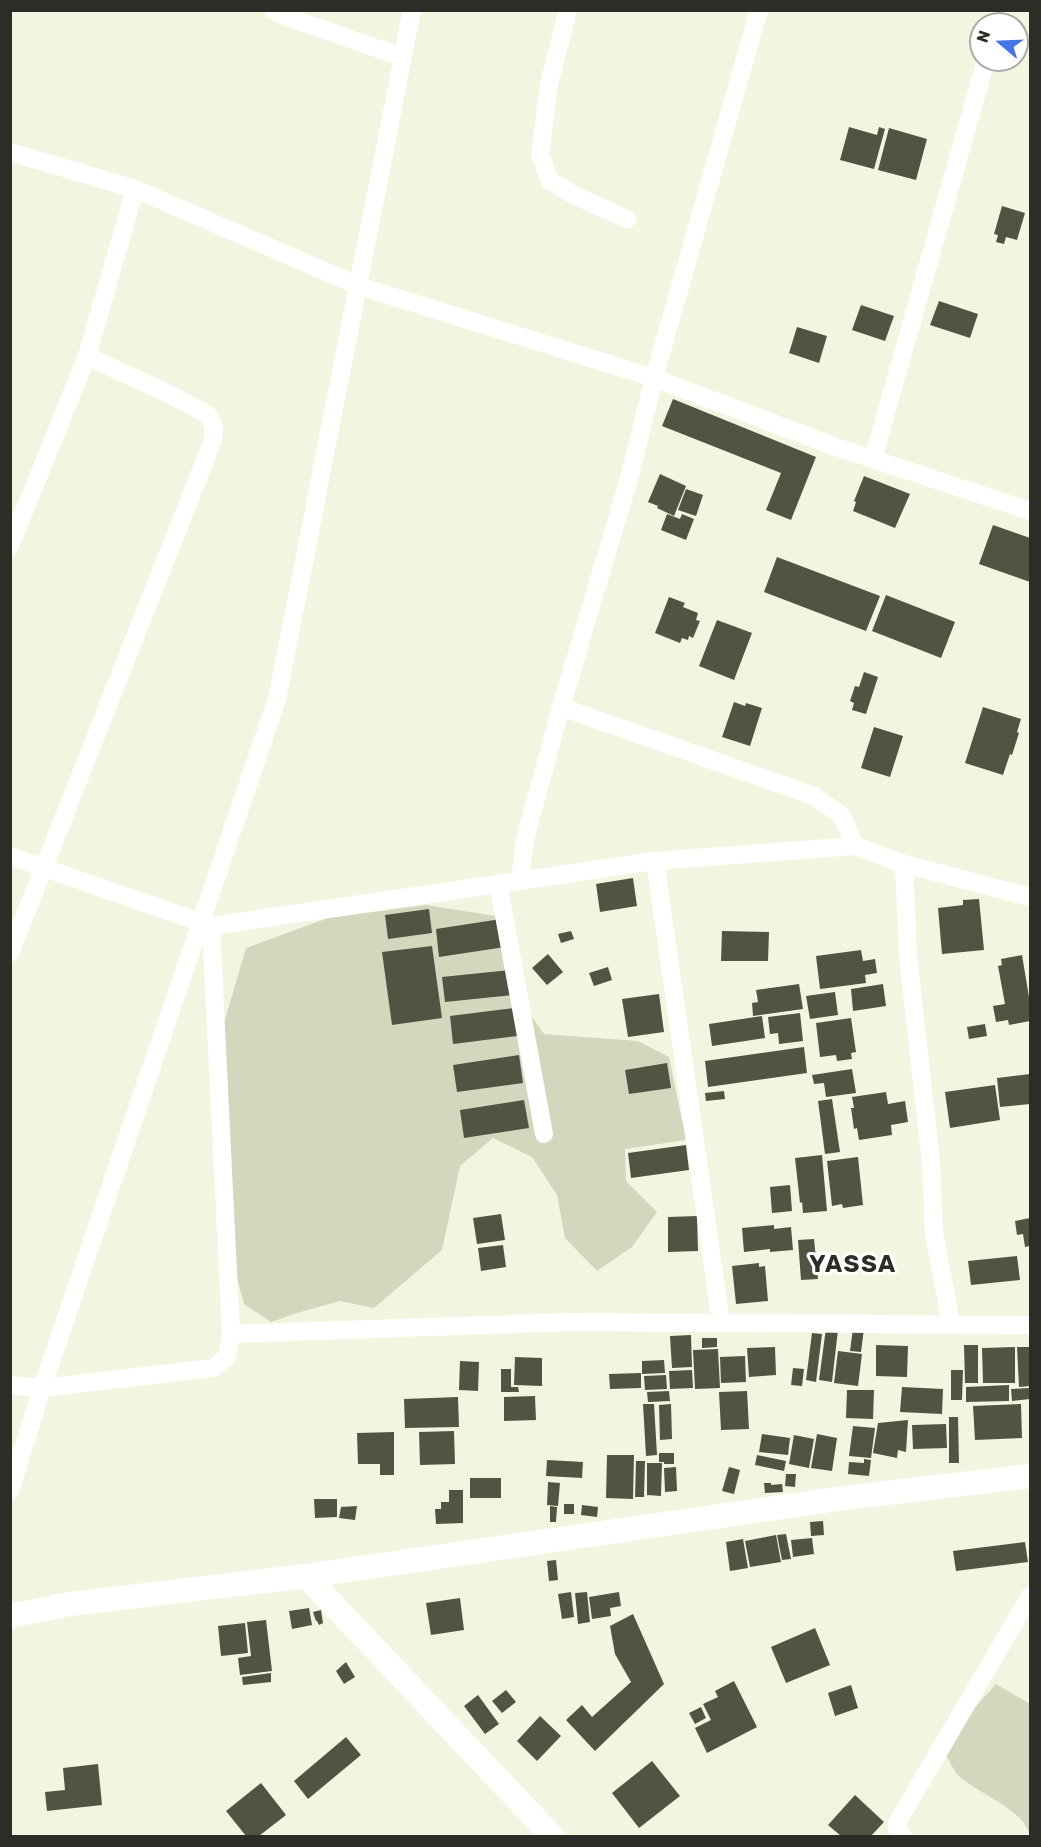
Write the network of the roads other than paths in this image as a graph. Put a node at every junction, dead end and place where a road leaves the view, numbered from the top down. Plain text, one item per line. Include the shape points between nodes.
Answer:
1 (273, 10) edge
2 (412, 10) edge
3 (568, 10) edge
4 (759, 10) edge
5 (402, 57) junction
6 (983, 72) edge
7 (10, 152) edge
8 (135, 189) junction
9 (627, 219) dead end
10 (359, 286) junction
11 (87, 356) junction
12 (654, 378) junction
13 (873, 459) junction
14 (1030, 511) edge
15 (10, 546) edge
16 (561, 707) junction
17 (855, 846) junction
18 (10, 856) edge
19 (655, 861) junction
20 (904, 864) junction
21 (43, 868) junction
22 (520, 879) junction
23 (498, 883) junction
24 (1030, 897) edge
25 (206, 924) junction
26 (10, 953) edge
27 (544, 1134) dead end
28 (721, 1323) junction
29 (951, 1324) junction
30 (1030, 1325) edge
31 (231, 1334) junction
32 (10, 1385) edge
33 (42, 1388) junction
34 (1030, 1476) edge
35 (10, 1491) edge
36 (306, 1576) junction
37 (1030, 1596) edge
38 (10, 1616) edge
39 (552, 1836) edge
40 (903, 1836) edge

1 - 5 street
2 - 5 street
3 - 9 street via 549,84 540,154 549,181
4 - 12 street
5 - 10 street
6 - 13 street
7 - 8 street
8 - 10 street
8 - 11 street
10 - 12 street
10 - 25 street via 277,699
11 - 15 street
11 - 21 street via 208,415 214,426 213,440
12 - 13 street
12 - 16 street via 630,475
13 - 14 street
16 - 17 street via 814,796 842,816
16 - 22 street via 525,838
17 - 19 street
17 - 20 street
18 - 21 street
19 - 22 street
19 - 28 street
20 - 24 street
20 - 29 street via 908,957 931,1163 934,1233
21 - 25 street
21 - 26 street
22 - 23 street
23 - 25 street
23 - 27 street
25 - 31 street
25 - 33 street
28 - 29 street
28 - 31 street via 570,1322
29 - 30 street
31 - 33 street via 227,1357 213,1368
32 - 33 street
33 - 35 street
34 - 36 main road via 844,1498
36 - 38 main road via 70,1604
36 - 39 main road
37 - 40 street via 897,1823

